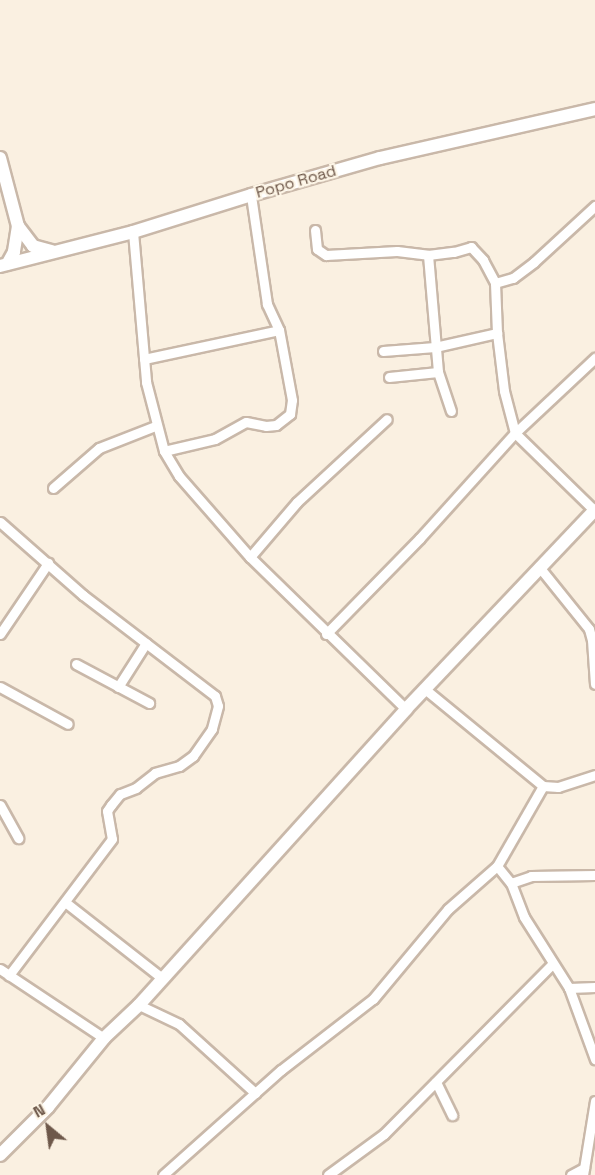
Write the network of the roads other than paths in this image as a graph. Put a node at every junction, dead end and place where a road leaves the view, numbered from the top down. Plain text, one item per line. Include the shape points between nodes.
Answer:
1 (595, 109) edge
2 (0, 158) edge
3 (250, 195) junction
4 (595, 206) edge
5 (18, 226) junction
6 (315, 230) dead end
7 (133, 232) junction
8 (52, 252) junction
9 (428, 255) junction
10 (4, 265) edge
11 (495, 283) junction
12 (279, 330) junction
13 (497, 333) junction
14 (435, 347) junction
15 (383, 351) dead end
16 (595, 358) edge
17 (144, 359) junction
18 (438, 372) junction
19 (389, 377) dead end
20 (451, 411) dead end
21 (387, 419) dead end
22 (155, 426) junction
23 (515, 433) junction
24 (164, 451) junction
25 (53, 488) dead end
26 (595, 510) edge
27 (0, 522) edge
28 (250, 557) junction
29 (48, 563) junction
30 (540, 568) junction
31 (0, 634) edge
32 (326, 634) junction
33 (146, 643) junction
34 (76, 664) dead end
35 (595, 684) edge
36 (0, 687) edge
37 (118, 687) junction
38 (426, 690) junction
39 (149, 703) dead end
40 (406, 709) junction
41 (68, 724) dead end
42 (595, 775) edge
43 (543, 786) junction
44 (0, 804) edge
45 (18, 838) dead end
46 (497, 866) junction
47 (595, 875) edge
48 (511, 883) junction
49 (65, 902) junction
50 (552, 964) junction
51 (0, 969) edge
52 (9, 975) junction
53 (162, 978) junction
54 (595, 987) edge
55 (569, 988) junction
56 (139, 1005) junction
57 (104, 1038) junction
58 (595, 1059) edge
59 (436, 1082) junction
60 (255, 1093) junction
61 (595, 1101) edge
62 (452, 1115) dead end
63 (0, 1155) edge
64 (583, 1172) edge
65 (163, 1175) edge
66 (328, 1175) edge
67 (571, 1175) edge

1 - 3 main road, Popo Road via 380,158
2 - 5 main road
3 - 7 main road, Popo Road
3 - 12 street via 267,304
4 - 11 street via 534,262 513,278
5 - 8 main road via 33,246
5 - 10 main road via 14,252
6 - 9 street via 317,249 326,255 397,250
7 - 8 main road, Popo Road
7 - 17 street
8 - 10 main road, Popo Road
9 - 11 street via 471,247
9 - 14 street
11 - 13 street
12 - 17 street
12 - 24 street via 292,400 290,414 276,424 246,422 215,439
13 - 14 street
13 - 23 street via 504,391
14 - 15 street
14 - 18 street
16 - 23 street
17 - 22 street
18 - 19 street
18 - 20 street
21 - 28 street via 297,502
22 - 24 street
22 - 25 street via 99,448
23 - 26 street
23 - 32 street
24 - 28 street via 179,476
26 - 30 main road
27 - 29 street
28 - 32 street
29 - 31 street
29 - 33 street
30 - 35 street via 589,629
30 - 38 main road
32 - 40 street
33 - 37 street
33 - 49 street via 215,696 217,716 193,756 179,766 155,773 136,788 120,794 111,805 107,811 112,839
34 - 37 street
36 - 41 street
37 - 39 street
38 - 40 main road
38 - 43 street
40 - 53 main road
42 - 43 street via 558,788
43 - 46 street
44 - 45 street
46 - 48 street
46 - 60 street via 448,909 373,999
47 - 48 street via 531,876
48 - 50 street via 524,917
49 - 52 street
49 - 53 street
50 - 55 street
50 - 59 street
51 - 52 street
52 - 57 street
53 - 56 main road
54 - 55 street
55 - 58 street
56 - 57 main road
56 - 60 street via 179,1024
57 - 63 main road via 48,1107
59 - 62 street
59 - 66 street via 384,1134
60 - 65 street
61 - 64 street
64 - 67 street

